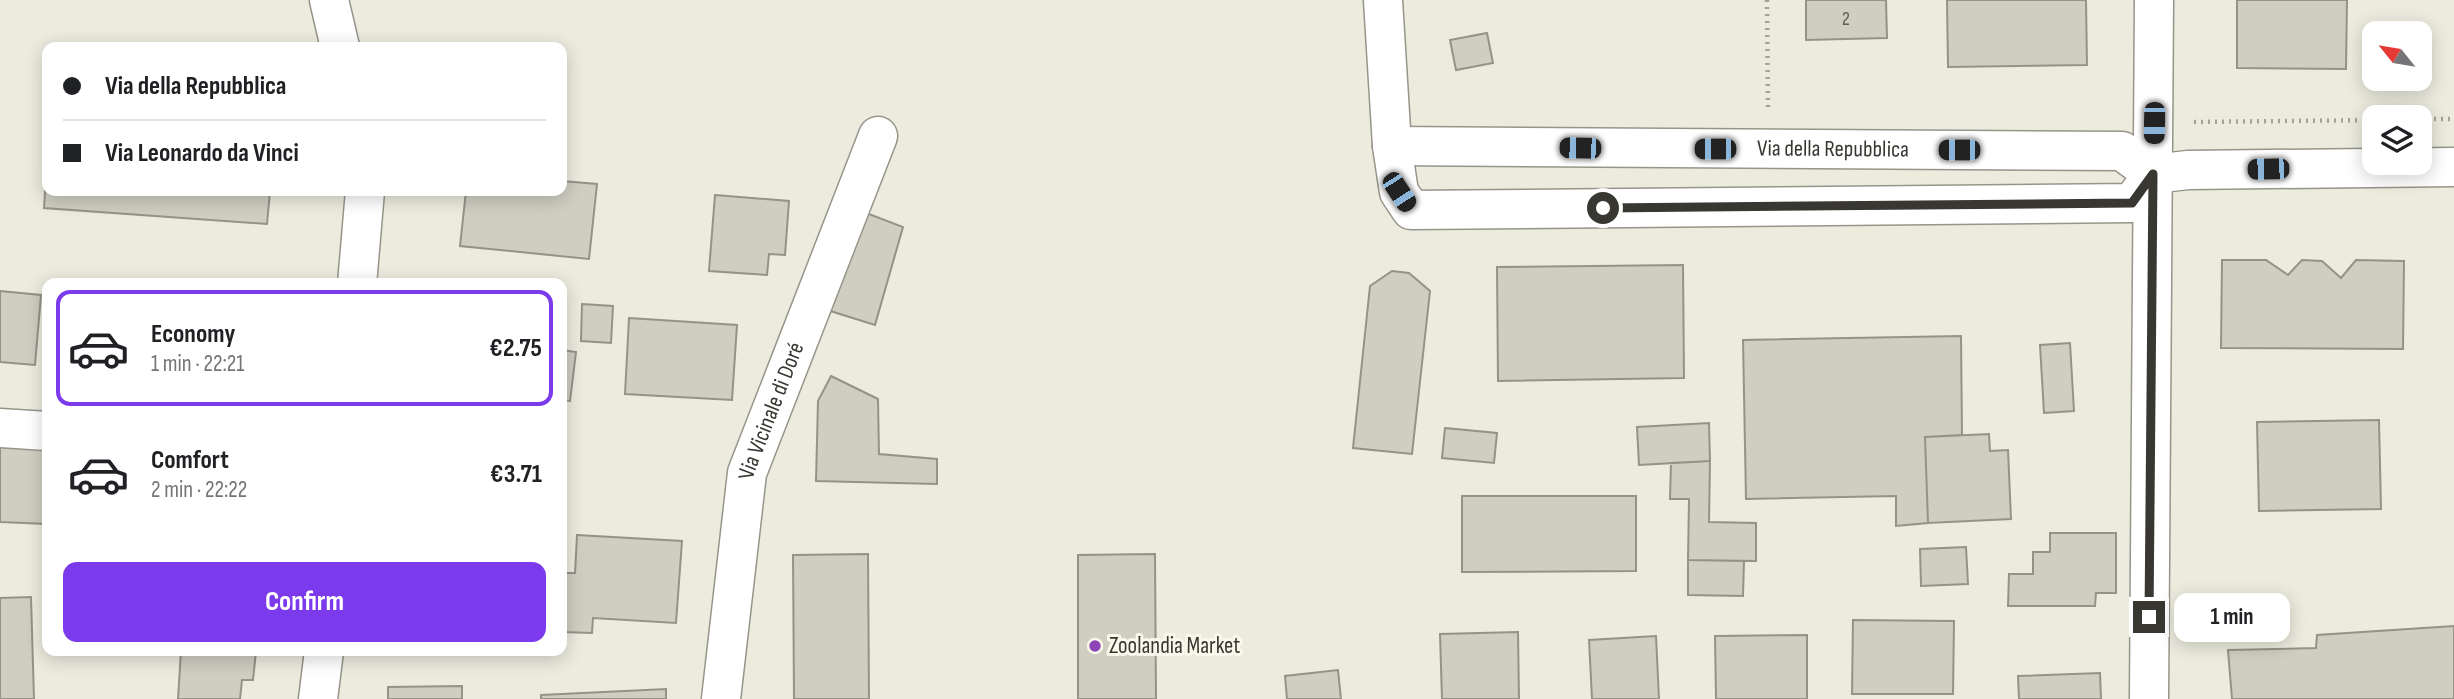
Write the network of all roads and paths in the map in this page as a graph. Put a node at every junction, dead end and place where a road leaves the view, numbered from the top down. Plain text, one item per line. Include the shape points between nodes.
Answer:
1 (329, 0) edge
2 (1383, 0) edge
3 (1767, 0) edge
4 (2154, 0) edge
5 (339, 42) edge
6 (1768, 115) dead end
7 (2454, 119) edge
8 (2432, 120) edge
9 (878, 136) dead end
10 (1392, 146) junction
11 (2454, 167) edge
12 (2153, 174) junction
13 (365, 196) edge
14 (358, 278) edge
15 (0, 428) edge
16 (42, 431) edge
17 (323, 656) edge
18 (318, 699) edge
19 (721, 699) edge
20 (2149, 699) edge

1 - 5 street
2 - 10 street
3 - 6 path
4 - 12 street
7 - 8 path
9 - 19 street, Via Vicinale di Doré via 747,473
10 - 12 street, Via della Repubblica via 2122,151
10 - 12 street via 1399,192 1411,210 2132,203
11 - 12 street
12 - 20 street
13 - 14 street
15 - 16 street
17 - 18 street

